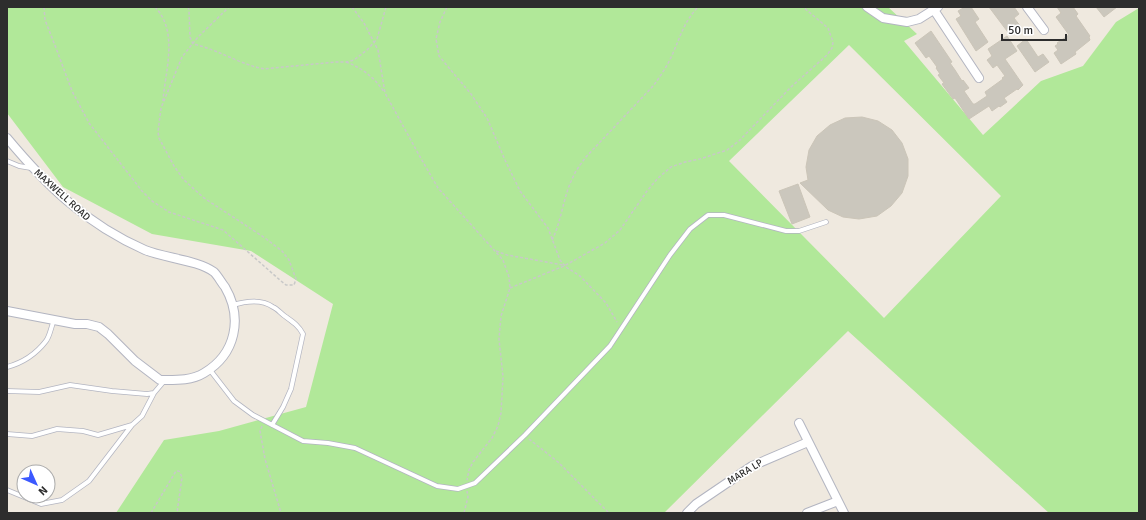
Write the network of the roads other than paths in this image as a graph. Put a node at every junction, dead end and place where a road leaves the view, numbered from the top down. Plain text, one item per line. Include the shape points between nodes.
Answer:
1 (867, 7) edge
2 (1027, 7) edge
3 (936, 8) edge
4 (1044, 30) dead end
5 (979, 78) dead end
6 (7, 138) edge
7 (7, 161) edge
8 (32, 168) junction
9 (826, 222) dead end
10 (233, 305) junction
11 (7, 311) edge
12 (54, 320) junction
13 (7, 367) edge
14 (210, 370) junction
15 (166, 380) junction
16 (7, 391) edge
17 (154, 393) junction
18 (799, 423) dead end
19 (272, 425) junction
20 (132, 426) junction
21 (7, 434) edge
22 (808, 442) junction
23 (7, 490) edge
24 (838, 501) junction
25 (687, 513) edge
26 (807, 513) edge
27 (844, 513) edge

1 - 3 street via 883,18 906,22
2 - 4 street
3 - 5 street
6 - 8 street, MAXWELL ROAD
7 - 8 lane
8 - 10 street, MAXWELL ROAD via 93,222 155,254 196,264 212,271 232,298
9 - 19 lane via 799,231 786,231 724,215 708,215 690,229 610,346 525,435 475,482 458,489 437,486 355,448 303,441
10 - 14 street, MAXWELL ROAD via 234,335 225,354
10 - 19 lane via 255,302 273,306 300,327 303,334 291,389
11 - 12 street, MAXWELL ROAD
12 - 13 lane via 47,340 18,364
12 - 15 street, MAXWELL ROAD via 99,327 135,361 160,380
14 - 15 street, MAXWELL ROAD via 191,379
14 - 19 lane via 234,401
15 - 17 lane
16 - 17 lane via 39,392 70,385
17 - 20 lane via 142,416
18 - 22 street
20 - 21 lane via 98,435 57,429 32,436
20 - 23 lane via 89,481 62,500 42,504
22 - 24 street
22 - 25 street, MARA LP via 750,467
24 - 26 street
24 - 27 street

